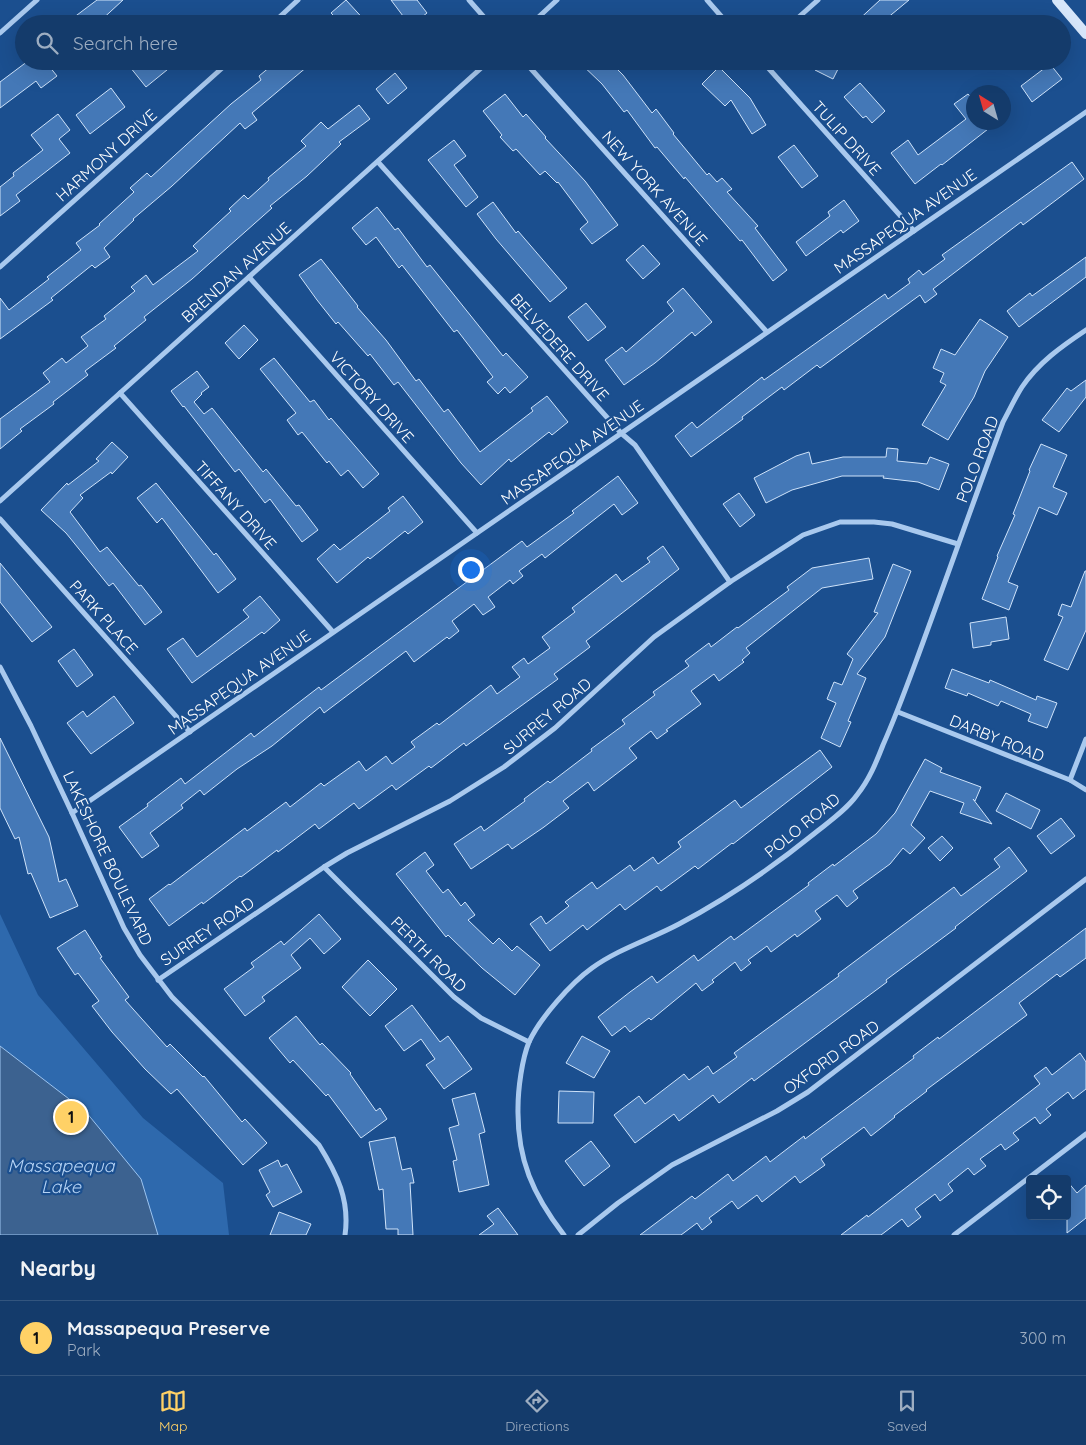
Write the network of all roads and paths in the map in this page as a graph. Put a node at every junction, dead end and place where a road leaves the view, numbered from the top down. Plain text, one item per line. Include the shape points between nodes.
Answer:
1 (37, 0) edge
2 (298, 0) edge
3 (469, 0) edge
4 (558, 0) edge
5 (707, 0) edge
6 (818, 0) edge
7 (1057, 0) edge
8 (20, 15) edge
9 (282, 15) edge
10 (482, 15) edge
11 (541, 15) edge
12 (720, 15) edge
13 (801, 15) edge
14 (1070, 15) edge
15 (1071, 16) edge
16 (15, 20) edge
17 (0, 33) edge
18 (1086, 34) edge
19 (220, 70) edge
20 (479, 70) edge
21 (532, 70) edge
22 (770, 70) edge
23 (1086, 112) edge
24 (378, 162) junction
25 (914, 231) junction
26 (0, 267) edge
27 (249, 278) junction
28 (1086, 330) edge
29 (767, 332) junction
30 (120, 393) junction
31 (621, 433) junction
32 (0, 501) edge
33 (0, 519) edge
34 (476, 533) junction
35 (958, 544) junction
36 (730, 582) junction
37 (333, 632) junction
38 (0, 667) edge
39 (898, 712) junction
40 (190, 732) junction
41 (1086, 739) edge
42 (1070, 780) junction
43 (1086, 790) edge
44 (72, 813) junction
45 (324, 867) junction
46 (1086, 879) edge
47 (158, 980) junction
48 (529, 1042) junction
49 (1086, 1134) edge
50 (345, 1235) edge
51 (564, 1235) edge
52 (578, 1235) edge
53 (954, 1235) edge

1 - 8 street
2 - 9 street
3 - 10 street
4 - 11 street
5 - 12 street
6 - 13 street
7 - 14 main road
15 - 18 main road
16 - 17 street
19 - 26 street, HARMONY DRIVE
20 - 24 street, BRENDAN AVENUE
21 - 29 street, NEW YORK AVENUE
22 - 25 street, TULIP DRIVE
23 - 25 street, MASSAPEQUA AVENUE
24 - 27 street, BRENDAN AVENUE
24 - 31 street, BELVEDERE DRIVE
25 - 29 street, MASSAPEQUA AVENUE
27 - 30 street, BRENDAN AVENUE
27 - 34 street, VICTORY DRIVE
28 - 35 street, POLO ROAD via 1043,362 1021,388 1003,422
29 - 31 street, MASSAPEQUA AVENUE
30 - 32 street, BRENDAN AVENUE
30 - 37 street, TIFFANY DRIVE
31 - 34 street, MASSAPEQUA AVENUE
31 - 36 street, BELVEDERE DRIVE via 635,445
33 - 40 street, PARK PLACE
34 - 37 street, MASSAPEQUA AVENUE
35 - 36 street, SURREY ROAD via 892,524 840,522 803,535
35 - 39 street, POLO ROAD
36 - 45 street, SURREY ROAD via 654,637 555,728 504,767 450,801
37 - 40 street, MASSAPEQUA AVENUE
38 - 44 street, LAKESHORE BOULEVARD
39 - 42 street, DARBY ROAD
39 - 48 street, POLO ROAD via 870,778 845,809 734,893 592,968 562,995
40 - 44 street, MASSAPEQUA AVENUE
41 - 42 street
42 - 43 street, DARBY ROAD
44 - 47 street, LAKESHORE BOULEVARD via 124,928
45 - 47 street, SURREY ROAD
45 - 48 street, PERTH ROAD via 454,997 481,1018
46 - 52 street, OXFORD ROAD via 808,1092 672,1165
47 - 50 street, LAKESHORE BOULEVARD via 319,1145 339,1182
48 - 51 street, POLO ROAD via 518,1095 518,1135 529,1178 550,1217
49 - 53 street

